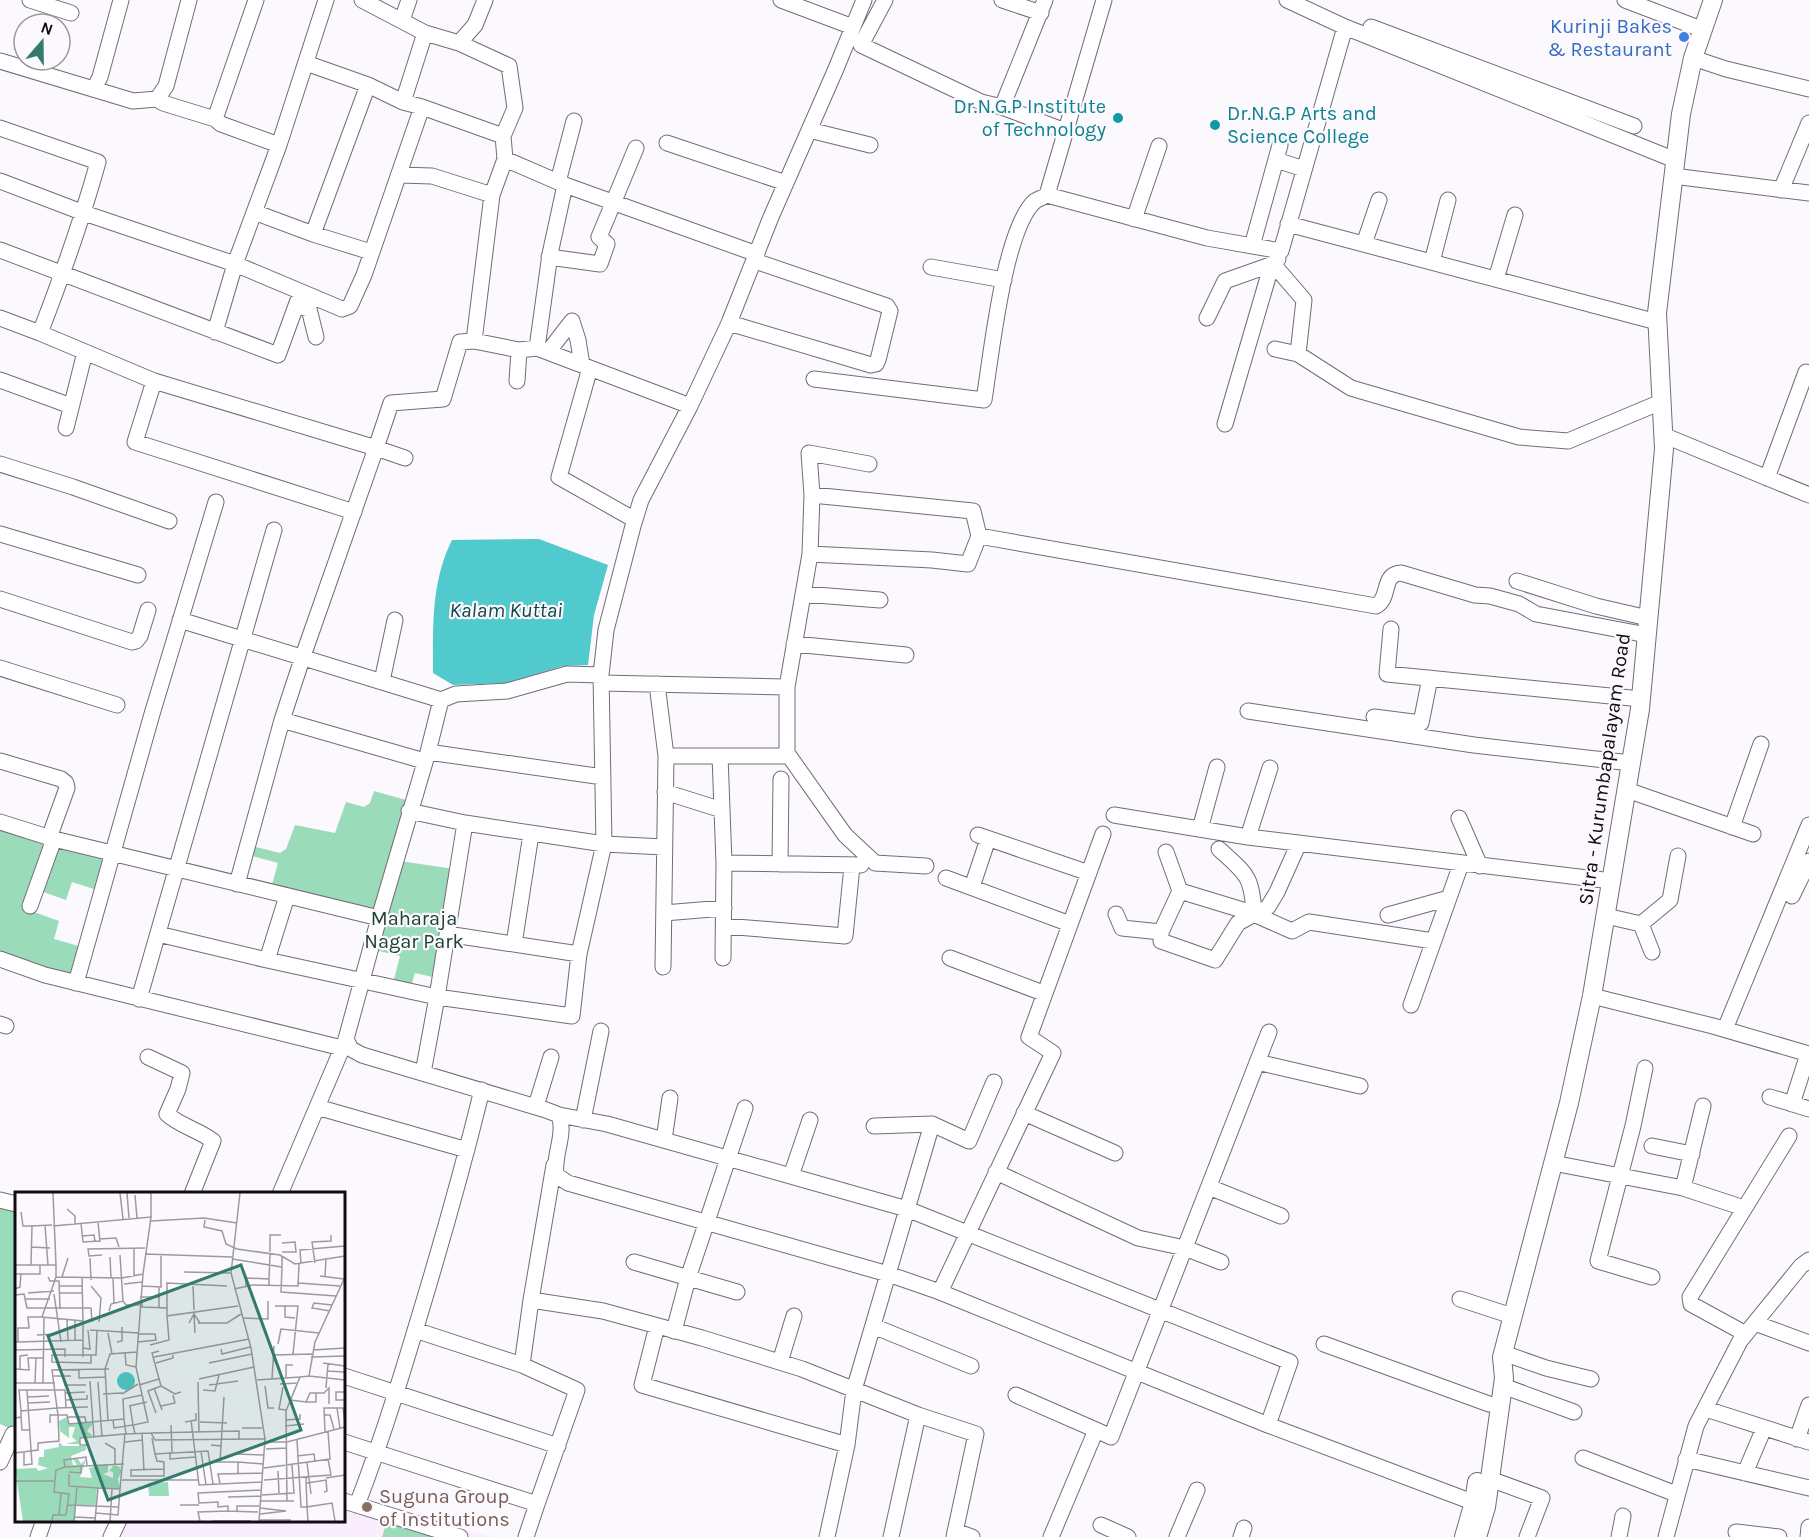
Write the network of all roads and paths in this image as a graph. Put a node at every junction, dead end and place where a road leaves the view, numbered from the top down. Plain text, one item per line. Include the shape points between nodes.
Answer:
1 (30, 0) edge
2 (121, 0) edge
3 (189, 0) edge
4 (256, 0) edge
5 (326, 0) edge
6 (362, 0) edge
7 (409, 0) edge
8 (485, 0) edge
9 (781, 0) edge
10 (864, 0) edge
11 (885, 0) edge
12 (1002, 0) edge
13 (1104, 0) edge
14 (1287, 0) edge
15 (1311, 0) edge
16 (1625, 0) edge
17 (1713, 0) edge
18 (1043, 7) edge
19 (65, 12) edge
20 (402, 20) junction
21 (853, 27) junction
22 (1345, 27) junction
23 (1701, 29) junction
24 (425, 33) junction
25 (459, 43) junction
26 (1693, 58) junction
27 (0, 61) edge
28 (306, 63) junction
29 (373, 88) junction
30 (94, 89) junction
31 (1809, 89) edge
32 (157, 99) junction
33 (403, 102) junction
34 (422, 107) junction
35 (1002, 107) junction
36 (214, 119) junction
37 (574, 121) dead end
38 (1809, 122) edge
39 (1634, 126) dead end
40 (0, 128) edge
41 (809, 130) junction
42 (1065, 130) junction
43 (503, 136) junction
44 (667, 143) dead end
45 (279, 145) junction
46 (870, 145) dead end
47 (1160, 146) dead end
48 (636, 148) dead end
49 (505, 159) junction
50 (1674, 168) junction
51 (1304, 169) junction
52 (400, 175) junction
53 (0, 181) edge
54 (786, 183) junction
55 (562, 184) junction
56 (1781, 190) junction
57 (1809, 193) edge
58 (492, 195) junction
59 (1047, 195) junction
60 (1379, 200) dead end
61 (1448, 200) dead end
62 (613, 203) junction
63 (254, 212) junction
64 (84, 213) junction
65 (1515, 215) dead end
66 (1134, 219) junction
67 (1288, 224) junction
68 (313, 234) junction
69 (1364, 244) junction
70 (1252, 246) junction
71 (0, 250) edge
72 (371, 252) junction
73 (549, 257) junction
74 (756, 257) junction
75 (1277, 258) junction
76 (1432, 262) junction
77 (235, 264) junction
78 (931, 267) dead end
79 (63, 274) junction
80 (1496, 279) junction
81 (1004, 280) junction
82 (298, 299) junction
83 (0, 318) edge
84 (1207, 318) dead end
85 (1657, 322) junction
86 (729, 323) junction
87 (215, 332) junction
88 (40, 333) junction
89 (316, 337) dead end
90 (474, 340) junction
91 (1275, 349) dead end
92 (519, 350) junction
93 (542, 350) junction
94 (85, 352) junction
95 (1298, 354) junction
96 (586, 367) junction
97 (1806, 372) dead end
98 (814, 379) dead end
99 (0, 380) edge
100 (154, 381) junction
101 (517, 381) dead end
102 (1661, 402) junction
103 (71, 406) junction
104 (690, 406) junction
105 (1225, 424) dead end
106 (66, 428) dead end
107 (1663, 435) junction
108 (376, 448) junction
109 (405, 458) dead end
110 (0, 464) edge
111 (869, 464) dead end
112 (1767, 478) junction
113 (812, 495) junction
114 (1809, 495) edge
115 (216, 502) dead end
116 (354, 512) junction
117 (635, 520) junction
118 (169, 521) dead end
119 (274, 530) dead end
120 (0, 534) edge
121 (979, 536) junction
122 (810, 554) junction
123 (138, 575) dead end
124 (1517, 581) dead end
125 (803, 594) junction
126 (0, 599) edge
127 (880, 600) dead end
128 (148, 610) dead end
129 (180, 620) junction
130 (395, 620) dead end
131 (1647, 626) junction
132 (1390, 629) dead end
133 (242, 638) junction
134 (794, 644) junction
135 (906, 655) dead end
136 (303, 656) junction
137 (0, 668) edge
138 (1430, 678) junction
139 (601, 679) junction
140 (382, 681) junction
141 (657, 684) junction
142 (787, 687) junction
143 (1641, 699) junction
144 (441, 700) junction
145 (117, 705) dead end
146 (1248, 711) dead end
147 (1374, 717) dead end
148 (282, 720) junction
149 (1761, 744) dead end
150 (787, 753) junction
151 (426, 756) junction
152 (666, 756) junction
153 (720, 756) junction
154 (0, 761) edge
155 (1631, 763) junction
156 (1217, 767) dead end
157 (1270, 768) dead end
158 (603, 777) junction
159 (781, 779) dead end
160 (1627, 790) junction
161 (665, 792) junction
162 (722, 810) junction
163 (409, 811) junction
164 (1114, 815) dead end
165 (1459, 818) dead end
166 (0, 822) edge
167 (465, 823) junction
168 (1809, 825) edge
169 (1732, 827) junction
170 (1200, 829) junction
171 (531, 834) junction
172 (1103, 834) dead end
173 (1753, 834) dead end
174 (1248, 837) junction
175 (52, 838) junction
176 (1299, 843) junction
177 (604, 844) junction
178 (664, 847) junction
179 (1219, 849) dead end
180 (1167, 852) dead end
181 (114, 854) junction
182 (1678, 856) dead end
183 (1809, 861) edge
184 (724, 863) junction
185 (875, 863) junction
186 (780, 864) junction
187 (1461, 864) junction
188 (852, 866) junction
189 (926, 866) dead end
190 (1480, 866) junction
191 (178, 869) junction
192 (1089, 873) junction
193 (946, 878) dead end
194 (1612, 881) junction
195 (237, 884) junction
196 (972, 887) junction
197 (1180, 891) junction
198 (286, 896) junction
199 (1792, 896) dead end
200 (1449, 898) junction
201 (30, 906) dead end
202 (724, 908) junction
203 (664, 913) junction
204 (1116, 914) dead end
205 (1254, 914) junction
206 (1388, 915) dead end
207 (1606, 916) junction
208 (379, 918) junction
209 (1070, 924) junction
210 (1641, 924) junction
211 (724, 926) junction
212 (1161, 932) junction
213 (158, 934) junction
214 (447, 934) junction
215 (1433, 941) junction
216 (514, 944) junction
217 (1652, 952) dead end
218 (579, 954) junction
219 (723, 958) dead end
220 (950, 958) dead end
221 (0, 960) edge
222 (267, 960) junction
223 (663, 967) dead end
224 (363, 980) junction
225 (76, 983) junction
226 (1043, 993) junction
227 (1592, 996) junction
228 (437, 997) junction
229 (139, 999) junction
230 (1411, 1005) dead end
231 (1725, 1029) junction
232 (601, 1031) dead end
233 (1269, 1032) dead end
234 (344, 1043) junction
235 (1808, 1054) edge
236 (148, 1057) dead end
237 (551, 1057) dead end
238 (1257, 1062) junction
239 (1645, 1068) dead end
240 (423, 1073) junction
241 (994, 1082) dead end
242 (1360, 1086) dead end
243 (482, 1090) junction
244 (1770, 1097) dead end
245 (670, 1098) dead end
246 (1792, 1104) junction
247 (536, 1106) junction
248 (1703, 1106) dead end
249 (317, 1107) junction
250 (745, 1108) dead end
251 (1809, 1109) edge
252 (1024, 1113) junction
253 (559, 1115) junction
254 (583, 1120) junction
255 (810, 1120) dead end
256 (932, 1124) junction
257 (874, 1126) dead end
258 (1789, 1136) dead end
259 (664, 1140) junction
260 (1652, 1146) dead end
261 (467, 1150) junction
262 (1115, 1153) dead end
263 (1692, 1154) junction
264 (727, 1158) junction
265 (554, 1163) junction
266 (1553, 1163) junction
267 (996, 1172) junction
268 (1619, 1174) junction
269 (791, 1176) junction
270 (1209, 1187) junction
271 (1683, 1188) junction
272 (193, 1192) edge
273 (281, 1192) edge
274 (0, 1200) edge
275 (15, 1204) edge
276 (1744, 1208) junction
277 (907, 1209) junction
278 (1281, 1216) dead end
279 (706, 1221) junction
280 (967, 1234) junction
281 (1185, 1248) junction
282 (1809, 1260) edge
283 (634, 1262) dead end
284 (1221, 1262) dead end
285 (888, 1274) junction
286 (1652, 1277) dead end
287 (688, 1278) junction
288 (737, 1292) dead end
289 (940, 1292) junction
290 (1460, 1299) dead end
291 (531, 1300) junction
292 (1161, 1310) junction
293 (794, 1316) dead end
294 (1512, 1316) junction
295 (657, 1326) junction
296 (873, 1326) junction
297 (1751, 1328) junction
298 (415, 1330) junction
299 (674, 1331) junction
300 (1809, 1343) edge
301 (1324, 1344) dead end
302 (1502, 1355) junction
303 (780, 1362) junction
304 (522, 1365) junction
305 (970, 1366) dead end
306 (1137, 1373) junction
307 (345, 1376) edge
308 (1591, 1379) dead end
309 (1503, 1386) junction
310 (854, 1390) junction
311 (396, 1392) junction
312 (1016, 1395) dead end
313 (1489, 1404) junction
314 (1809, 1405) edge
315 (1706, 1409) junction
316 (1574, 1412) dead end
317 (918, 1415) junction
318 (1268, 1425) junction
319 (1764, 1428) junction
320 (1096, 1430) junction
321 (10, 1433) edge
322 (1803, 1440) edge
323 (345, 1442) edge
324 (847, 1445) junction
325 (558, 1446) junction
326 (376, 1454) junction
327 (1583, 1458) dead end
328 (1686, 1459) junction
329 (0, 1462) edge
330 (1745, 1473) junction
331 (1490, 1479) junction
332 (1809, 1488) edge
333 (1197, 1490) dead end
334 (1676, 1494) junction
335 (350, 1503) edge
336 (537, 1504) junction
337 (1480, 1505) junction
338 (1623, 1516) dead end
339 (45, 1522) edge
340 (118, 1522) edge
341 (1101, 1525) dead end
342 (1809, 1527) edge
343 (1736, 1532) dead end
344 (955, 1534) edge
345 (38, 1537) edge
346 (111, 1537) edge
347 (460, 1537) edge
348 (526, 1537) edge
349 (827, 1537) edge
350 (891, 1537) edge
351 (972, 1537) edge
352 (1052, 1537) edge
353 (1128, 1537) edge
354 (1177, 1537) edge
355 (1475, 1537) edge
356 (1527, 1537) edge
357 (1619, 1537) edge
358 (1666, 1537) edge
359 (1779, 1537) edge
360 (1808, 1537) edge

1 - 19 street
2 - 30 street
3 - 32 street via 166,86
4 - 36 street
5 - 28 street
6 - 20 street
7 - 20 street
8 - 25 street via 475,25
9 - 21 street
10 - 21 street
11 - 35 street via 861,45 981,102
12 - 18 street
13 - 42 street
14 - 22 street
15 - 39 street via 1322,8
16 - 23 street
17 - 23 main road, Sitra - Kurumbapalayam Road
18 - 35 street
20 - 24 street
21 - 41 street
22 - 50 street
22 - 51 street
23 - 26 main road, Sitra - Kurumbapalayam Road
24 - 25 street
24 - 33 street
25 - 43 street via 509,66 514,108
26 - 31 street
26 - 50 main road, Sitra - Kurumbapalayam Road
27 - 30 street
28 - 29 street
28 - 45 street
29 - 33 street
29 - 68 street via 358,112
30 - 32 street via 133,101
32 - 36 street
33 - 34 street
34 - 43 street
34 - 52 street
35 - 42 street
36 - 45 street
37 - 55 street
38 - 56 street
40 - 64 street via 98,162
41 - 46 street
41 - 54 street
42 - 59 street
43 - 49 street
44 - 54 street
45 - 63 street
47 - 66 street
48 - 62 street
49 - 55 street
49 - 58 street
50 - 56 street
50 - 85 main road, Sitra - Kurumbapalayam Road
51 - 67 street
51 - 70 street via 1278,152
52 - 58 street via 432,176
52 - 72 street
53 - 64 street
54 - 74 street
55 - 62 street
55 - 73 street
56 - 57 street
58 - 90 street
59 - 66 street
59 - 81 street via 1035,201 1022,221
60 - 69 street
61 - 76 street
62 - 73 street via 599,237 607,244 600,264
62 - 74 street
63 - 68 street
63 - 77 street
64 - 77 street
64 - 79 street
65 - 80 street
66 - 70 street
67 - 69 street
67 - 75 street
68 - 72 street
69 - 76 street
70 - 75 street
71 - 79 street
72 - 82 street via 350,306 342,309
73 - 93 street
74 - 86 street
74 - 86 street via 887,306 890,311 878,360 871,365
75 - 84 street via 1225,281
75 - 95 street via 1304,300
75 - 105 street
76 - 80 street
77 - 82 street
77 - 87 street
78 - 81 street
79 - 87 street
79 - 88 street
80 - 85 street
81 - 98 street via 984,400
82 - 87 street via 278,355
82 - 89 street via 309,309
83 - 88 street
85 - 102 main road, Sitra - Kurumbapalayam Road
86 - 104 street
88 - 94 street
90 - 92 street
90 - 108 street via 460,342 443,399 391,403
91 - 95 street
92 - 93 street
92 - 101 street
93 - 96 street
93 - 96 street via 572,321
94 - 100 street
94 - 103 street
95 - 102 street via 1351,388 1519,437 1568,441
96 - 104 street
96 - 117 street via 559,477
97 - 112 street
99 - 103 street
100 - 108 street
100 - 116 street via 135,442
102 - 107 main road, Sitra - Kurumbapalayam Road
103 - 106 street
104 - 117 street via 641,500
107 - 112 street
107 - 131 main road, Sitra - Kurumbapalayam Road
108 - 109 street
108 - 116 street
110 - 118 street
111 - 113 street via 809,453
112 - 114 street
113 - 121 street via 973,512
113 - 122 street
115 - 129 street
116 - 136 street
117 - 139 street via 606,630
119 - 133 street
120 - 123 street
121 - 122 street via 968,564
121 - 131 street via 1376,606 1384,599 1389,578 1401,573 1474,596 1519,604 1536,614
122 - 125 street
124 - 131 street
125 - 127 street
125 - 134 street
126 - 128 street via 132,642 140,636
129 - 133 street
129 - 181 street
130 - 140 street
131 - 143 main road, Sitra - Kurumbapalayam Road
132 - 138 street via 1387,674
133 - 136 street
133 - 191 street
134 - 135 street
134 - 142 street
136 - 140 street
136 - 148 street
137 - 145 street
138 - 143 street
138 - 147 street via 1421,723
139 - 141 street
139 - 144 street via 567,675 507,691 456,694
139 - 158 street
140 - 144 street
141 - 142 street
141 - 152 street
142 - 150 street
143 - 155 main road, Sitra - Kurumbapalayam Road
144 - 151 street
146 - 155 street via 1474,745
148 - 151 street
148 - 195 street
149 - 169 street
150 - 153 street
150 - 185 street via 845,835
151 - 158 street
151 - 163 street
152 - 153 street
152 - 161 street
153 - 162 street
154 - 175 street via 66,783
155 - 160 main road, Sitra - Kurumbapalayam Road
156 - 170 street
157 - 174 street
158 - 177 street
159 - 186 street
160 - 169 street
160 - 194 main road, Sitra - Kurumbapalayam Road
161 - 162 street
161 - 178 street
162 - 184 street
163 - 167 street
163 - 208 street
164 - 170 street
165 - 190 street
166 - 175 street
167 - 171 street
167 - 214 street
168 - 231 street
169 - 173 street
170 - 174 street
171 - 177 street
171 - 216 street
172 - 192 street
174 - 176 street
175 - 181 street
175 - 201 street
176 - 187 street
176 - 205 street via 1268,907
177 - 178 street
177 - 218 street
178 - 203 street
179 - 205 street via 1247,876
180 - 197 street
181 - 191 street
181 - 225 street
182 - 210 street via 1670,900
183 - 199 street
184 - 186 street
184 - 202 street
185 - 188 street
185 - 189 street
186 - 188 street
187 - 190 street
187 - 200 street
188 - 211 street via 845,936
190 - 194 street
191 - 195 street
191 - 213 street
192 - 196 street via 983,837
192 - 209 street
193 - 196 street
194 - 207 main road, Sitra - Kurumbapalayam Road
195 - 198 street
196 - 209 street
197 - 205 street
197 - 212 street
198 - 208 street
198 - 222 street
200 - 206 street
200 - 215 street
202 - 203 street
202 - 211 street
203 - 223 street
204 - 212 street via 1122,928
205 - 212 street via 1238,923 1215,960 1161,941
205 - 215 street via 1292,931 1309,922
207 - 210 street
207 - 227 main road, Sitra - Kurumbapalayam Road
208 - 224 street
209 - 226 street
210 - 217 street
211 - 219 street
213 - 222 street
213 - 229 street
214 - 216 street
214 - 228 street
215 - 230 street
216 - 218 street
218 - 228 street via 572,1016
220 - 226 street
221 - 225 street
222 - 224 street
224 - 228 street
224 - 234 street
225 - 229 street
226 - 252 street via 1029,1037 1053,1053
227 - 231 street
227 - 266 main road, Sitra - Kurumbapalayam Road
228 - 240 street
229 - 234 street
231 - 235 street
232 - 254 street
233 - 238 street
234 - 240 street via 362,1055
234 - 249 street
235 - 246 street
236 - 272 street via 182,1073 167,1114 213,1141
237 - 247 street
238 - 242 street
238 - 270 street
239 - 268 street
240 - 243 street
241 - 256 street via 969,1141
243 - 247 street
243 - 261 street
244 - 246 street
245 - 259 street
246 - 251 street
247 - 253 street
248 - 263 street
249 - 261 street
249 - 273 street
250 - 264 street
252 - 262 street
252 - 267 street
253 - 254 street
253 - 265 street via 562,1125
254 - 259 street
255 - 269 street
256 - 257 street
256 - 277 street
258 - 276 street
259 - 264 street
260 - 263 street
261 - 298 street
263 - 271 street
264 - 269 street
264 - 279 street
265 - 279 street via 556,1175 568,1183
265 - 291 street
266 - 268 street
266 - 294 main road, Sitra - Kurumbapalayam Road
267 - 280 street
267 - 281 street via 1138,1238
268 - 271 street
268 - 286 street via 1598,1261
269 - 277 street
270 - 278 street
270 - 281 street
271 - 276 street
274 - 275 street
276 - 297 street via 1690,1301
277 - 280 street
277 - 285 street
279 - 285 street
279 - 287 street
280 - 289 street
280 - 292 street
281 - 284 street
281 - 292 street
282 - 297 street
283 - 287 street
285 - 289 street
285 - 296 street
287 - 288 street
287 - 299 street
289 - 306 street
290 - 294 street
291 - 295 street via 603,1311
291 - 304 street
292 - 306 street
292 - 318 street via 1290,1362
293 - 303 street
294 - 302 main road, Sitra - Kurumbapalayam Road
295 - 299 street
295 - 324 street via 642,1385
296 - 305 street
296 - 310 street
297 - 300 street
297 - 315 street via 1740,1341
298 - 304 street
298 - 311 street
299 - 303 street
301 - 313 street
302 - 308 street
302 - 309 main road, Sitra - Kurumbapalayam Road
302 - 313 main road
303 - 310 street
304 - 325 street via 577,1389
306 - 318 street
306 - 320 street via 1111,1437
307 - 311 street
309 - 316 street
309 - 331 main road, Sitra - Kurumbapalayam Road
310 - 317 street
310 - 324 street
311 - 325 street
311 - 326 street
312 - 320 street
313 - 337 main road
314 - 322 street
315 - 319 street
315 - 328 street via 1695,1426
317 - 344 street via 976,1434
317 - 350 street
318 - 337 street
319 - 322 street
319 - 330 street
320 - 352 street
321 - 329 street
323 - 326 street
324 - 349 street
325 - 336 street
326 - 335 street
326 - 336 street
327 - 334 street
328 - 330 street
328 - 334 street
330 - 332 street
331 - 337 main road, Sitra - Kurumbapalayam Road
331 - 356 street via 1542,1498
333 - 354 street
334 - 358 street
335 - 347 street
336 - 348 street
337 - 355 main road, Sitra - Kurumbapalayam Road
338 - 357 street
339 - 345 street
340 - 346 street
341 - 353 street
342 - 360 street
343 - 359 street
344 - 351 street

